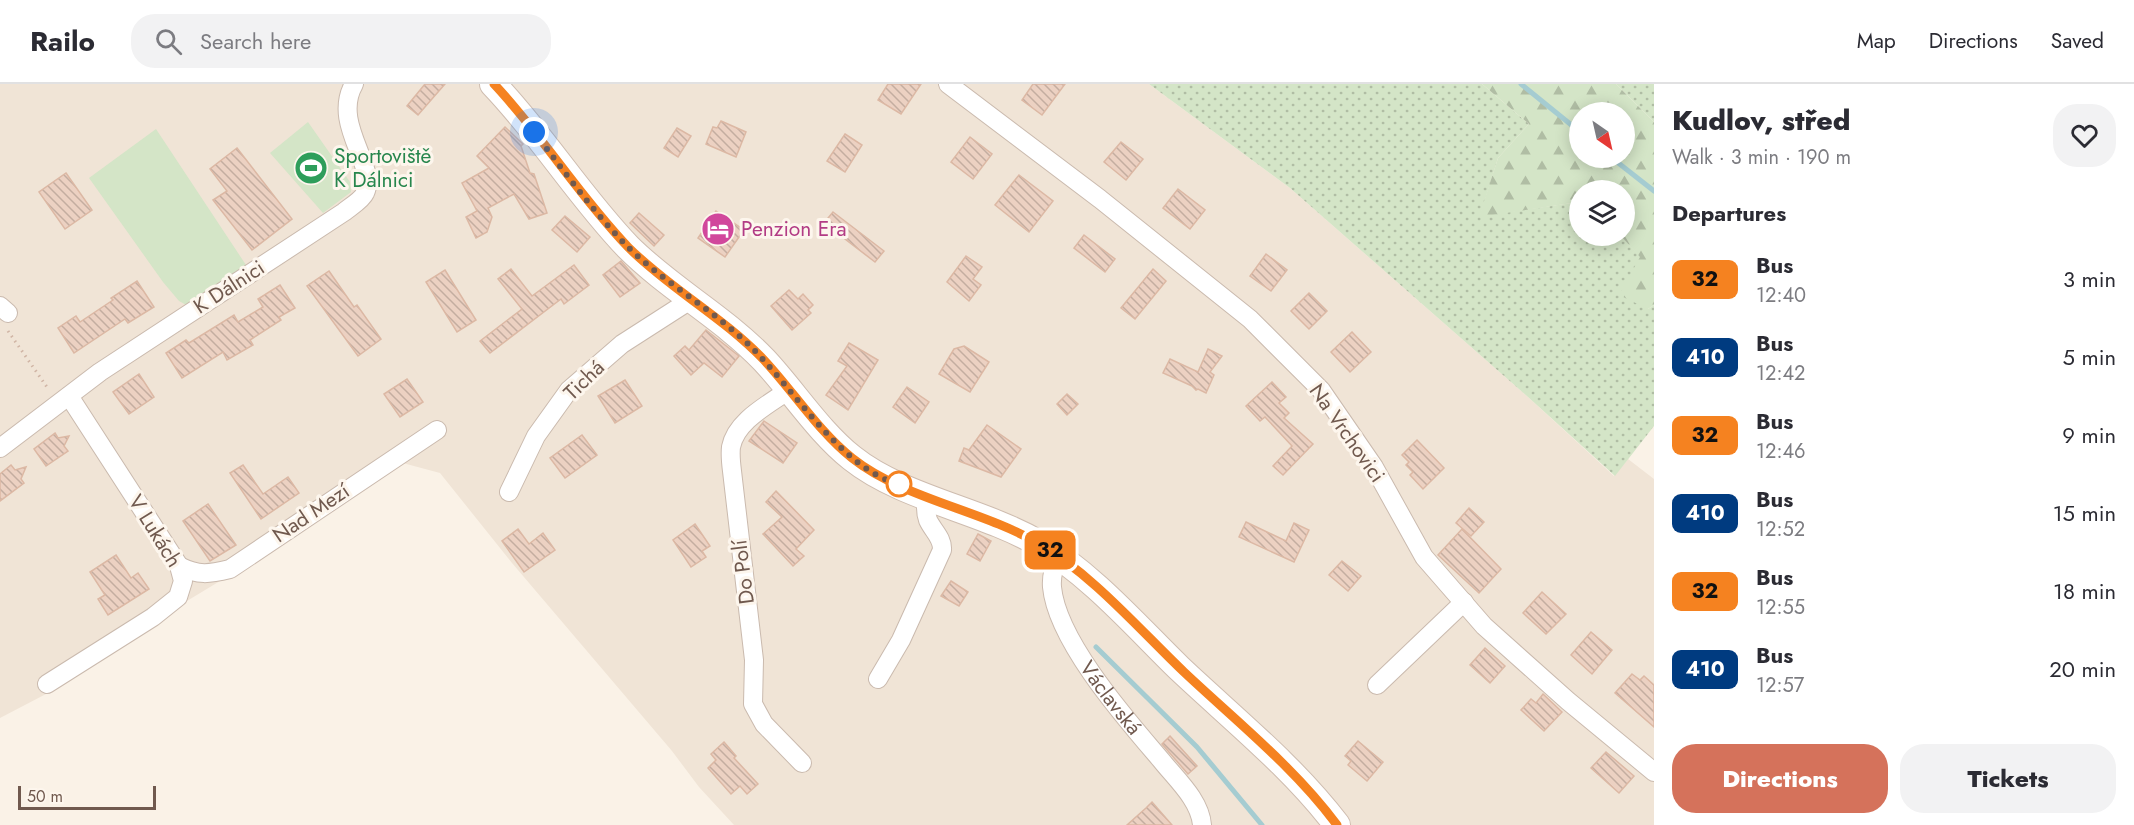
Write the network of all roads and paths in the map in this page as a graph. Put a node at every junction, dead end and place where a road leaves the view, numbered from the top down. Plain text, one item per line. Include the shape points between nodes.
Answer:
1 (354, 84) edge
2 (494, 84) edge
3 (948, 84) edge
4 (692, 299) junction
5 (4, 310) edge
6 (790, 389) junction
7 (60, 396) junction
8 (437, 430) dead end
9 (0, 448) edge
10 (509, 492) dead end
11 (927, 496) junction
12 (1059, 556) junction
13 (179, 566) junction
14 (1464, 603) junction
15 (878, 679) dead end
16 (47, 684) dead end
17 (1377, 685) dead end
18 (802, 763) dead end
19 (1654, 772) edge
20 (1333, 824) edge
21 (1202, 825) edge

1 - 7 street, K Dálnici via 347,113 369,179 365,195
2 - 4 street via 629,247
3 - 14 street, Na Vrchovici via 1250,319 1321,390 1374,466 1424,557
4 - 6 street via 749,345
4 - 10 street, Tichá via 621,344 569,390 536,436
5 - 7 path via 3,324
6 - 11 street via 849,456 873,472
6 - 18 street, Do Polí via 739,429 731,449 754,660 753,704 764,724
7 - 9 street, K Dálnici
7 - 13 street, V Lukách
8 - 13 street, Nad Mezí via 230,569 209,574
11 - 12 street via 1004,525
11 - 15 street via 928,520 943,544 942,550 901,640
12 - 20 street via 1270,752
12 - 21 street, Václavská via 1052,571 1052,587 1068,634 1134,728 1186,791 1201,815
13 - 16 street, V Lukách via 183,581 178,597
14 - 17 street
14 - 19 street, Na Vrchovici via 1484,626 1568,701

